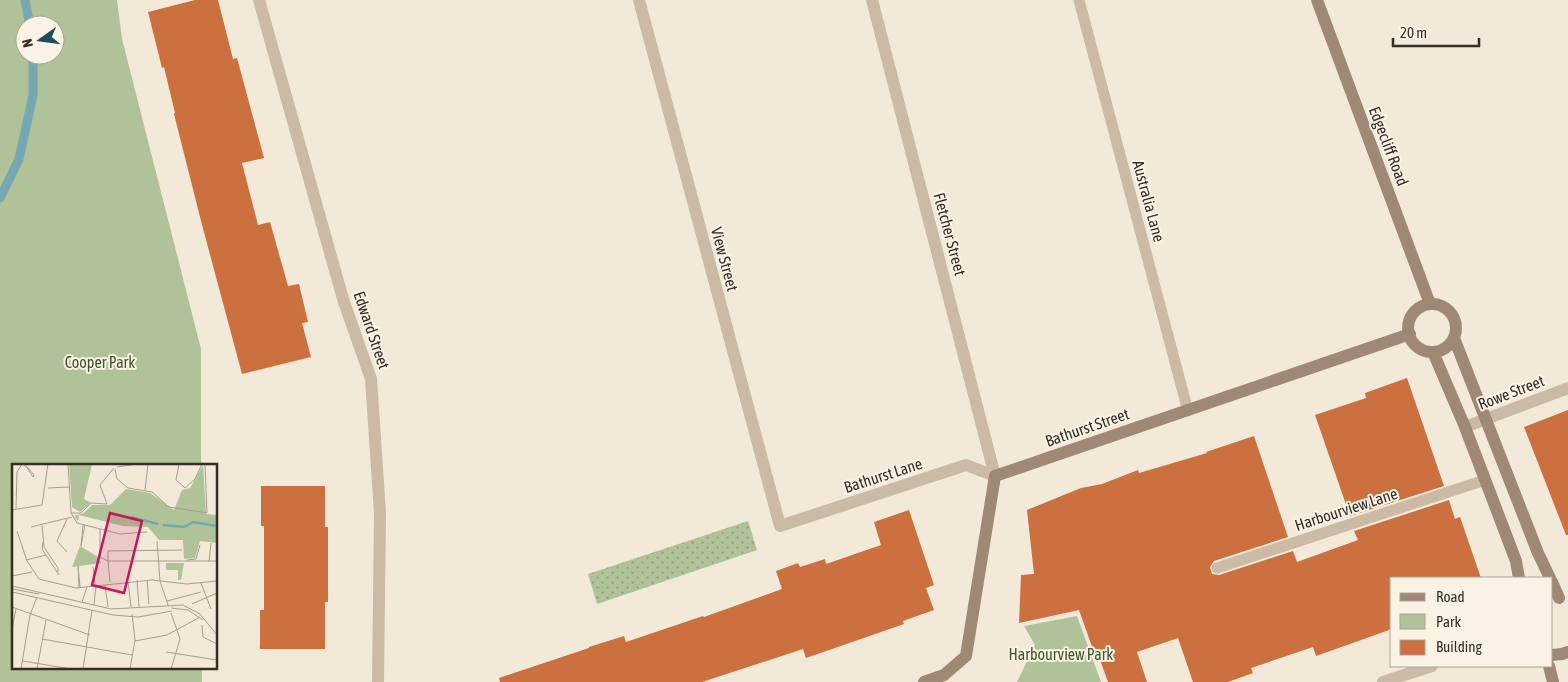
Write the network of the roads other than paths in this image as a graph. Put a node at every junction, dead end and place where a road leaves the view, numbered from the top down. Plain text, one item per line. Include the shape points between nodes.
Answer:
1 (259, 0) edge
2 (639, 0) edge
3 (872, 0) edge
4 (1079, 0) edge
5 (1317, 0) edge
6 (1430, 304) junction
7 (1410, 334) junction
8 (1454, 338) junction
9 (1433, 352) junction
10 (1568, 388) edge
11 (1188, 411) junction
12 (1485, 419) junction
13 (1466, 427) junction
14 (996, 476) junction
15 (1485, 480) junction
16 (780, 526) joint
17 (1217, 568) dead end
18 (1519, 577) edge
19 (1550, 577) edge
20 (1553, 584) edge
21 (1560, 599) edge
22 (1568, 652) edge
23 (1553, 655) edge
24 (1429, 667) edge
25 (1549, 667) edge
26 (378, 682) edge
27 (924, 682) edge
28 (1383, 682) edge
29 (1553, 682) edge

1 - 26 street, Edward Street via 343,299 372,378 380,513
2 - 16 street, View Street
3 - 14 street, Fletcher Street
4 - 11 lane, Australia Lane
5 - 6 street, Edgecliff Road
6 - 7 street via 1422,306 1412,316
6 - 8 street via 1444,307 1453,317
7 - 9 street via 1414,344
7 - 11 street, Bathurst Street
8 - 9 street via 1445,348
8 - 12 street
9 - 13 street
10 - 12 street, Rowe Street
11 - 14 street, Bathurst Street
12 - 13 street, Rowe Street
12 - 19 street
13 - 15 street
14 - 16 street, Bathurst Lane via 966,465
14 - 27 street via 966,656 944,675
15 - 17 lane, Harbourview Lane
15 - 18 street via 1516,561
20 - 21 street
22 - 23 street
24 - 28 street
25 - 29 street

